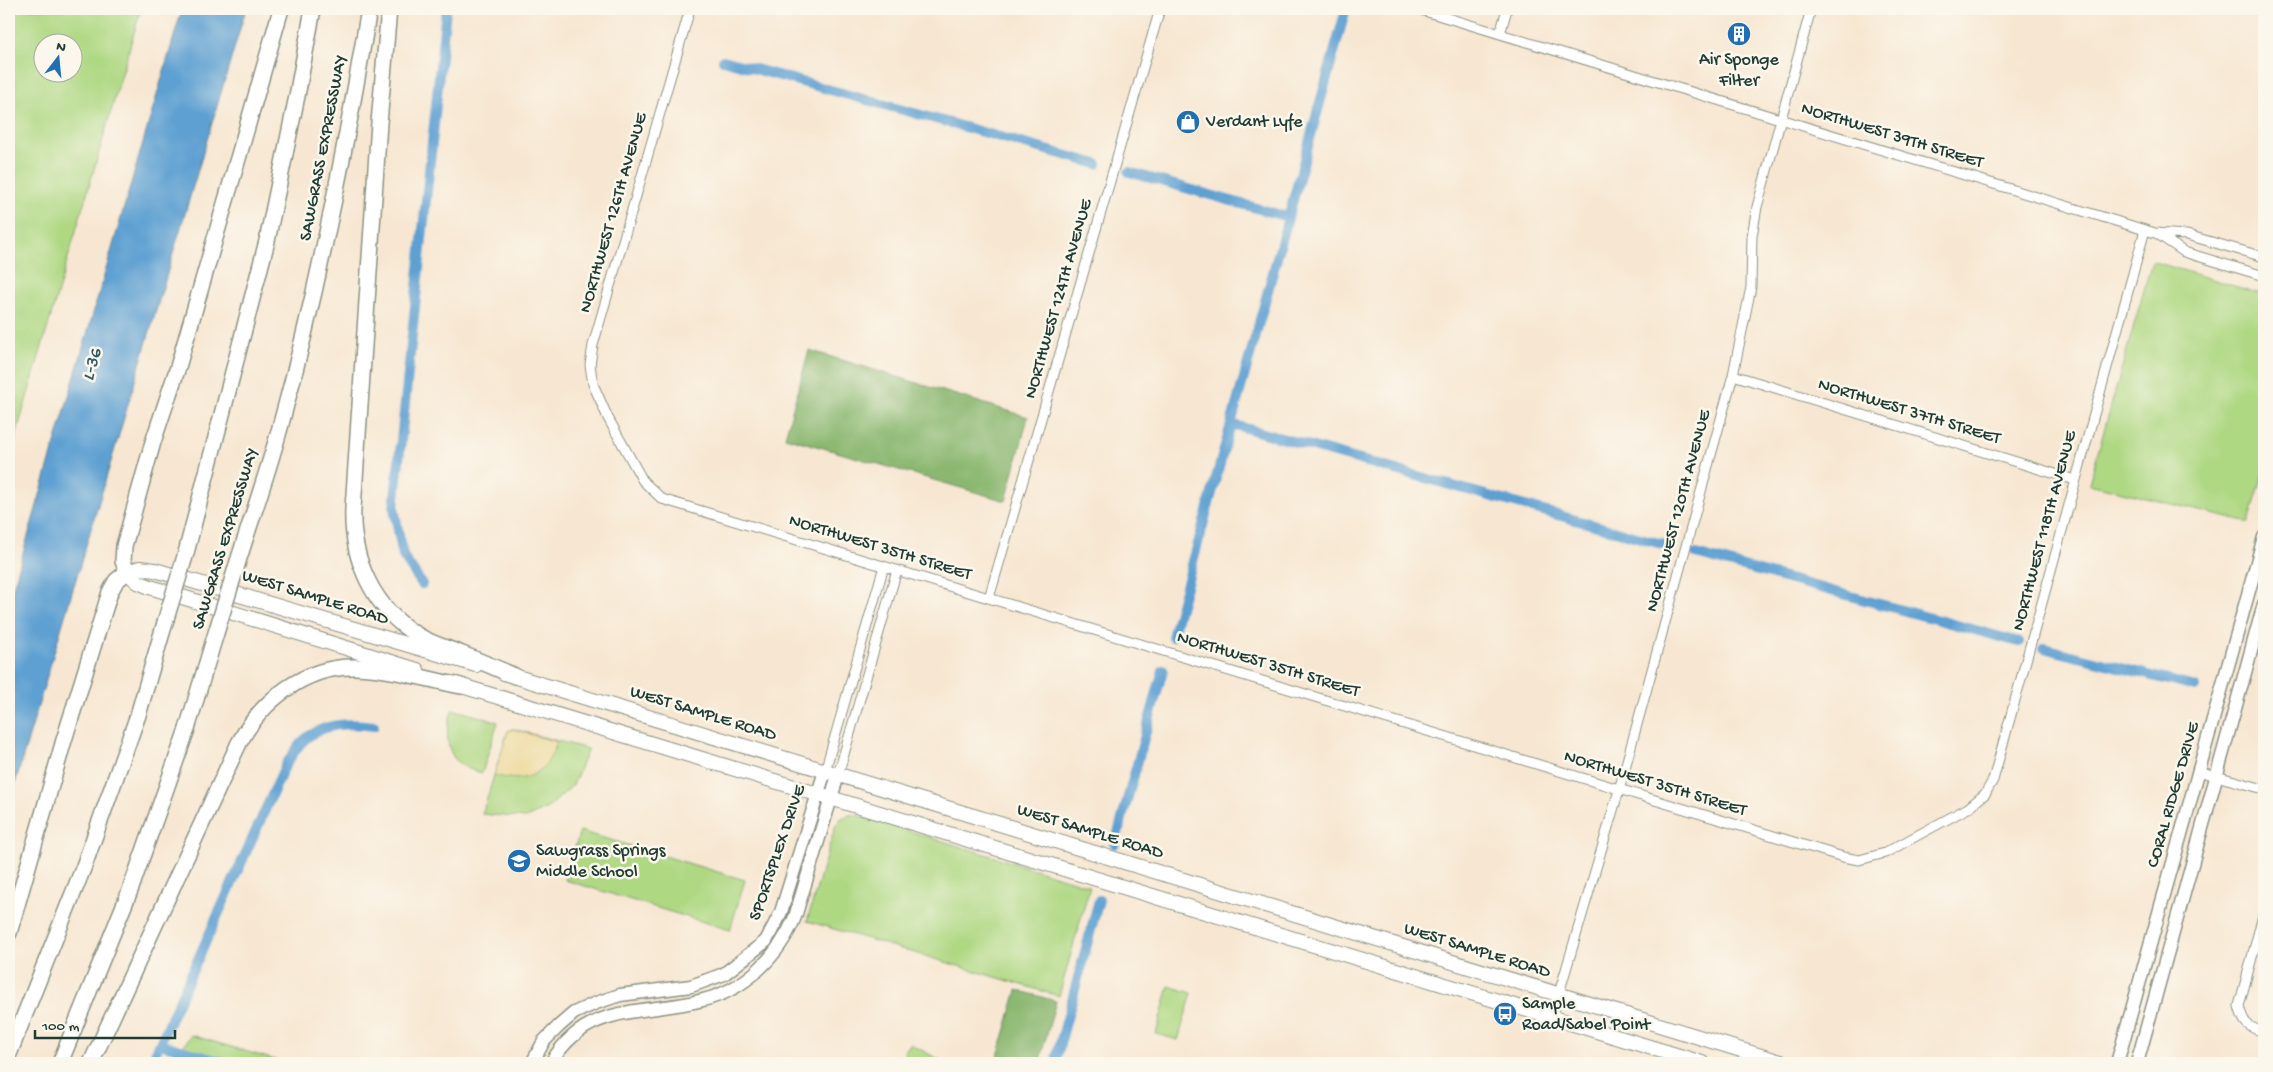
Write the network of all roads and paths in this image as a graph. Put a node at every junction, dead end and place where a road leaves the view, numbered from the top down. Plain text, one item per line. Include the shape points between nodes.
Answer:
1 (281, 9) edge
2 (313, 9) edge
3 (369, 9) edge
4 (389, 9) edge
5 (690, 9) edge
6 (1160, 9) edge
7 (1418, 9) edge
8 (1507, 9) edge
9 (1811, 9) edge
10 (1500, 34) junction
11 (1780, 119) junction
12 (2145, 230) junction
13 (2155, 233) junction
14 (2264, 257) edge
15 (2264, 276) edge
16 (1733, 376) junction
17 (611, 425) joint
18 (2075, 480) junction
19 (2264, 541) edge
20 (884, 566) junction
21 (896, 570) junction
22 (127, 572) junction
23 (989, 598) junction
24 (2264, 604) edge
25 (516, 676) junction
26 (461, 686) junction
27 (2198, 771) junction
28 (831, 773) junction
29 (2216, 776) junction
30 (2264, 789) edge
31 (1619, 790) junction
32 (817, 793) junction
33 (831, 797) junction
34 (1946, 820) joint
35 (2264, 912) edge
36 (9, 933) edge
37 (1559, 995) junction
38 (1552, 1017) junction
39 (2264, 1032) edge
40 (544, 1042) junction
41 (559, 1050) junction
42 (9, 1054) edge
43 (60, 1063) edge
44 (91, 1063) edge
45 (532, 1063) edge
46 (551, 1063) edge
47 (1702, 1063) edge
48 (1784, 1063) edge
49 (2118, 1063) edge
50 (2137, 1063) edge

1 - 22 highway via 124,546 123,561
2 - 42 highway, SAWGRASS EXPRESSWAY, bridge via 267,241 186,552 138,715 87,857
3 - 43 highway, SAWGRASS EXPRESSWAY, bridge via 323,252 282,421 187,728 131,888
4 - 25 highway via 353,509 355,544 360,565 372,590 404,626 432,643
5 - 17 street, NORTHWEST 126TH AVENUE via 593,345 590,365 593,384
6 - 23 street, NORTHWEST 124TH AVENUE
7 - 10 street, NORTHWEST 39TH STREET
8 - 10 street
9 - 11 street, NORTHWEST 120TH AVENUE
10 - 11 street, NORTHWEST 39TH STREET
11 - 12 street, NORTHWEST 39TH STREET
11 - 16 street, NORTHWEST 120TH AVENUE via 1757,207 1752,236 1751,287
12 - 13 street, NORTHWEST 39TH STREET
12 - 18 street, NORTHWEST 118TH AVENUE
13 - 14 street, NORTHWEST 39TH STREET via 2187,235
13 - 15 street, NORTHWEST 39TH STREET via 2184,252
16 - 18 street, NORTHWEST 37TH STREET
16 - 31 street, NORTHWEST 120TH AVENUE
17 - 20 street, NORTHWEST 35TH STREET via 643,481 662,499
18 - 34 street, NORTHWEST 118TH AVENUE via 1993,780 1985,794
19 - 27 main road, CORAL RIDGE DRIVE
20 - 21 street, NORTHWEST 35TH STREET
20 - 28 street
21 - 23 street, NORTHWEST 35TH STREET
21 - 28 street
22 - 25 main road, WEST SAMPLE ROAD via 140,568 155,570
22 - 26 main road via 150,587
22 - 36 highway via 116,581 110,592
23 - 31 street, NORTHWEST 35TH STREET
24 - 29 main road, CORAL RIDGE DRIVE
25 - 28 main road, WEST SAMPLE ROAD
26 - 32 main road
26 - 44 highway via 375,668 343,668 302,680 264,707 239,743
27 - 29 street
27 - 49 main road, CORAL RIDGE DRIVE
28 - 32 main road, SPORTSPLEX DRIVE
28 - 33 main road, SPORTSPLEX DRIVE
28 - 37 main road, WEST SAMPLE ROAD
29 - 30 street
29 - 50 main road, CORAL RIDGE DRIVE
31 - 34 street, NORTHWEST 35TH STREET via 1859,860 1885,853
31 - 37 street, NORTHWEST 120TH AVENUE
32 - 33 main road
32 - 40 main road, SPORTSPLEX DRIVE via 781,912 766,941 724,974 690,986 620,995 574,1013
33 - 38 main road
33 - 41 main road, SPORTSPLEX DRIVE via 796,917 789,933 768,962 726,992 702,1000 635,1009 603,1018 585,1027
35 - 39 street via 2238,1006 2242,1019 2252,1028
37 - 38 street, NORTHWEST 120TH AVENUE
37 - 48 main road, WEST SAMPLE ROAD
38 - 47 main road
40 - 41 main road
40 - 45 main road, SPORTSPLEX DRIVE
41 - 46 main road, SPORTSPLEX DRIVE

